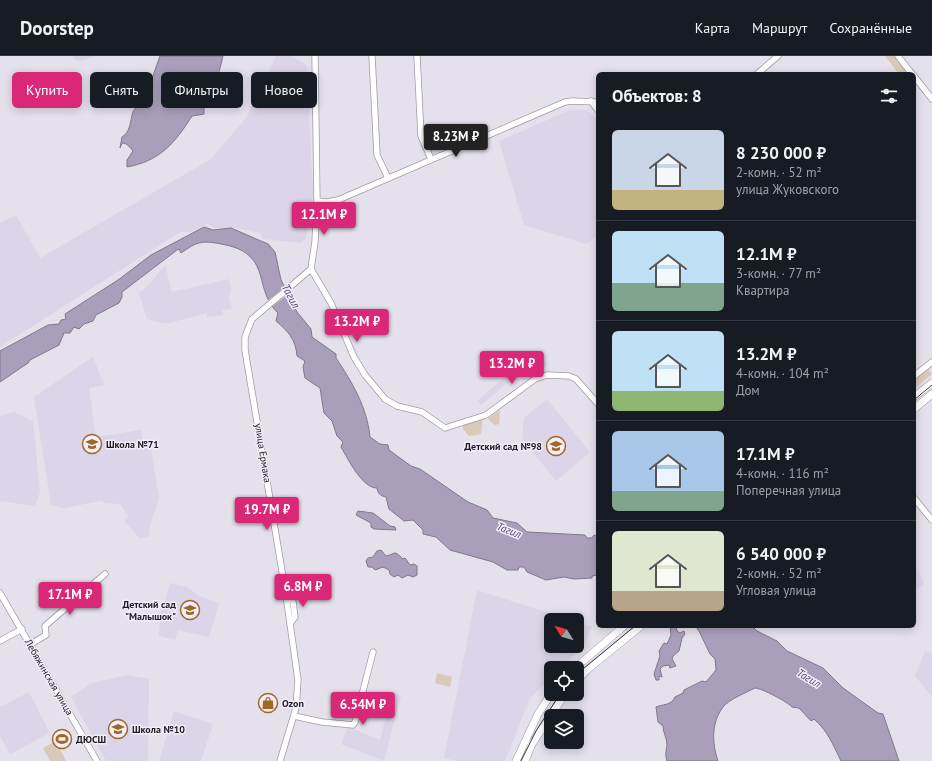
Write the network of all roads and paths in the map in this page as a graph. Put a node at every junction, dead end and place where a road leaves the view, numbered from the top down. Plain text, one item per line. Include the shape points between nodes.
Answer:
1 (315, 56) edge
2 (372, 56) edge
3 (417, 56) edge
4 (778, 56) edge
5 (898, 56) edge
6 (759, 72) edge
7 (911, 72) edge
8 (916, 79) edge
9 (932, 99) edge
10 (590, 101) junction
11 (596, 102) edge
12 (596, 108) edge
13 (431, 159) junction
14 (388, 178) junction
15 (317, 201) junction
16 (311, 269) junction
17 (932, 362) edge
18 (916, 374) edge
19 (932, 383) edge
20 (932, 394) edge
21 (916, 395) edge
22 (596, 402) edge
23 (916, 407) edge
24 (916, 500) edge
25 (932, 520) edge
26 (105, 574) dead end
27 (0, 593) edge
28 (622, 628) edge
29 (639, 628) edge
30 (22, 629) junction
31 (0, 641) edge
32 (31, 644) junction
33 (373, 652) dead end
34 (583, 661) edge
35 (584, 674) edge
36 (547, 701) edge
37 (560, 701) edge
38 (294, 716) junction
39 (97, 761) edge
40 (280, 761) edge
41 (516, 761) edge
42 (525, 761) edge

1 - 15 street
2 - 14 street via 377,155
3 - 13 street via 421,136
4 - 6 street
5 - 7 street
8 - 9 street
10 - 11 street
10 - 12 street
10 - 13 street via 565,102
13 - 14 street
14 - 15 street via 338,200
15 - 16 street
16 - 22 street via 331,303 361,369 384,399 397,406 422,412 445,428 486,414 535,379 547,375 569,376 576,379
16 - 38 street, улица Ермака via 252,318 245,337 298,680
17 - 18 street
19 - 21 main road
20 - 23 main road
24 - 25 street
26 - 32 street via 45,626 46,636
27 - 30 street, Лебяжинская улица
28 - 34 main road
29 - 35 main road
30 - 31 street
30 - 32 street, Лебяжинская улица
32 - 39 street, Лебяжинская улица
33 - 38 street via 353,725
36 - 41 main road via 535,720
37 - 42 main road via 532,744
38 - 40 street, улица Ермака

